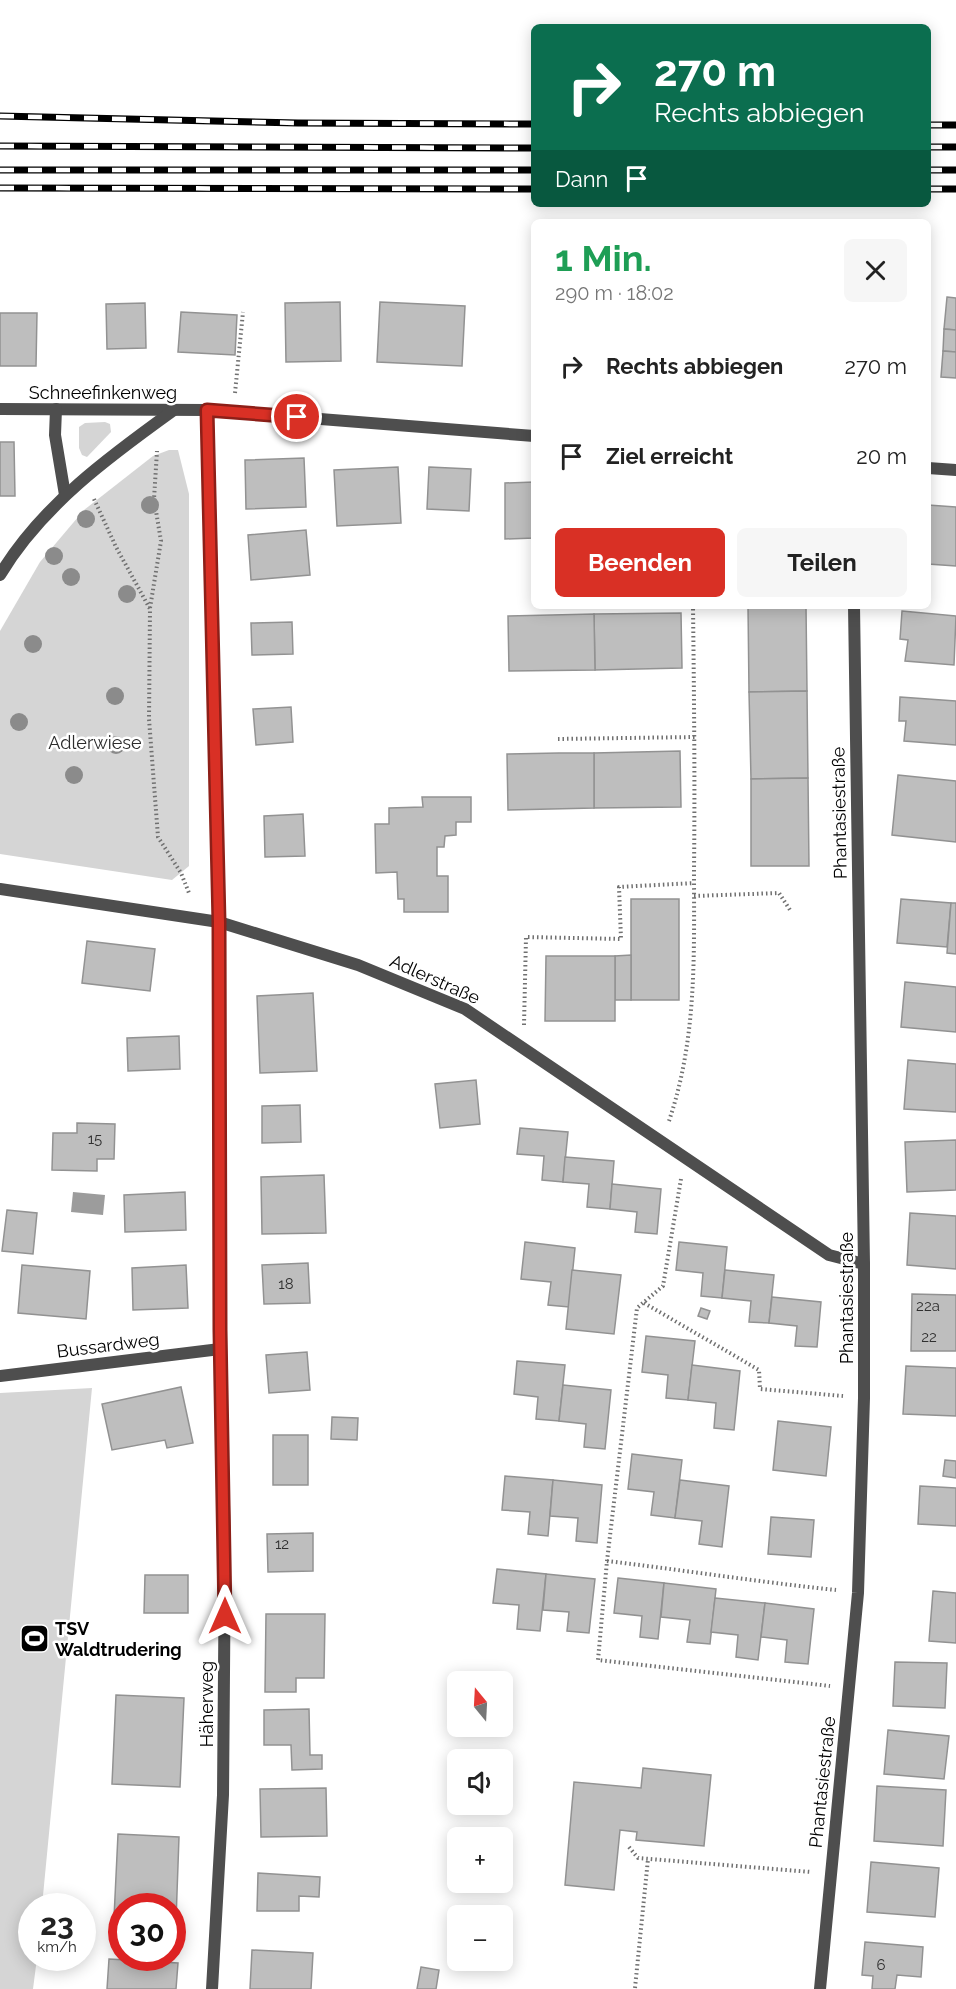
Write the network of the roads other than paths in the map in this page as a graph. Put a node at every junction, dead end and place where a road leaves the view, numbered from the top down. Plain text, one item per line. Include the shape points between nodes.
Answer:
1 (0, 409) edge
2 (56, 409) junction
3 (175, 410) junction
4 (207, 410) junction
5 (531, 436) edge
6 (931, 468) edge
7 (956, 470) edge
8 (65, 495) junction
9 (0, 575) edge
10 (854, 609) edge
11 (0, 889) edge
12 (219, 922) junction
13 (864, 1264) junction
14 (220, 1349) junction
15 (0, 1376) edge
16 (212, 1989) edge
17 (820, 1989) edge

1 - 2 street, Schneefinkenweg
2 - 3 street, Schneefinkenweg
2 - 8 street via 55,435
3 - 4 street, Schneefinkenweg
3 - 8 street
4 - 5 street, Schneefinkenweg
4 - 12 street, Häherweg
6 - 7 street
8 - 9 street
10 - 13 street, Phantasiestraße
11 - 12 street, Adlerstraße
12 - 13 street, Adlerstraße via 358,965 465,1009 829,1255
12 - 14 street, Häherweg
13 - 17 street, Phantasiestraße via 858,1593
14 - 15 street, Bussardweg
14 - 16 street, Häherweg via 225,1549 223,1795

